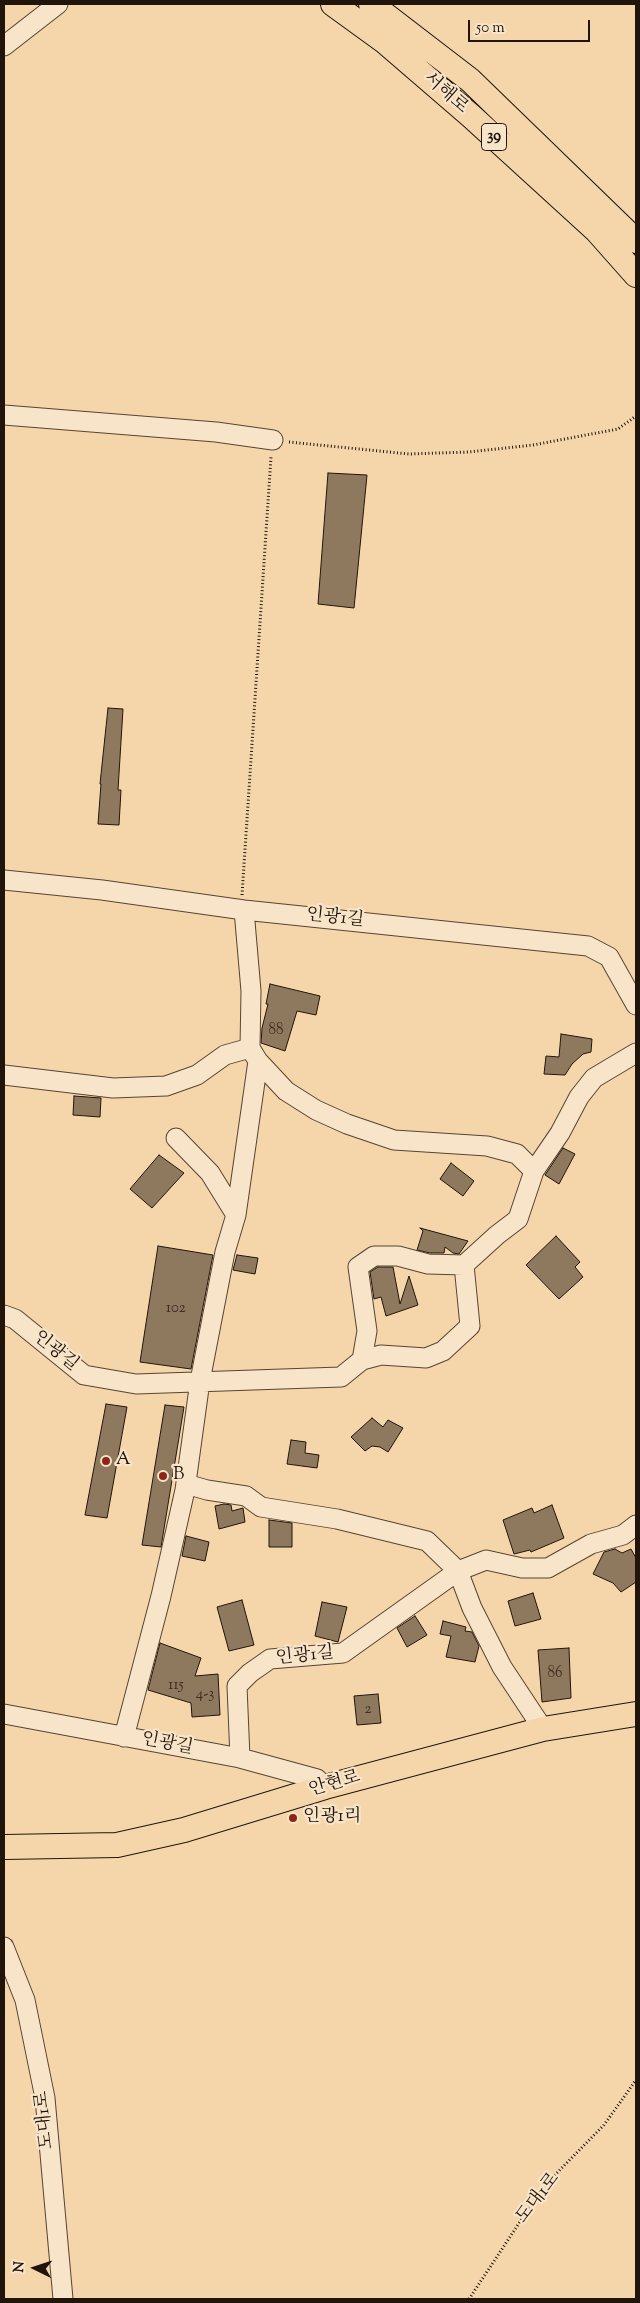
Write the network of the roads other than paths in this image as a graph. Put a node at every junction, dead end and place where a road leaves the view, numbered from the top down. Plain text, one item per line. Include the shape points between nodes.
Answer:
1 (58, 4) edge
2 (333, 4) edge
3 (371, 4) edge
4 (4, 46) edge
5 (633, 233) edge
6 (636, 275) edge
7 (4, 416) edge
8 (273, 440) road end
9 (4, 880) edge
10 (244, 910) junction
11 (636, 1005) edge
12 (636, 1053) edge
13 (254, 1054) junction
14 (4, 1075) edge
15 (176, 1138) dead end
16 (534, 1171) junction
17 (236, 1215) junction
18 (464, 1265) junction
19 (4, 1315) edge
20 (362, 1360) junction
21 (200, 1381) junction
22 (186, 1484) junction
23 (636, 1525) edge
24 (458, 1571) junction
25 (4, 1714) edge
26 (636, 1714) edge
27 (543, 1729) junction
28 (124, 1737) junction
29 (240, 1758) junction
30 (325, 1787) junction
31 (4, 1847) edge
32 (4, 1946) edge
33 (62, 2299) edge

1 - 4 street
2 - 6 main road, 서해로 / 39 via 384,41 471,116 597,231
3 - 5 main road, 서해로 / 39 via 470,80 552,161
7 - 8 street via 216,432
9 - 10 street, 인광1길
10 - 11 street, 인광1길 via 588,946 609,957
10 - 13 street
12 - 16 street via 594,1078
13 - 14 street via 224,1055 197,1075 166,1086 113,1088
13 - 16 street via 286,1091 347,1124 394,1140 486,1146 517,1154
13 - 17 street
15 - 17 street via 210,1173
16 - 18 street via 518,1219
17 - 21 street via 225,1252
18 - 20 street via 470,1326 443,1351 426,1358 381,1355
18 - 20 street via 428,1264 398,1256 374,1256 358,1266 368,1331
19 - 21 street, 인광길 via 15,1318 84,1375 136,1384
20 - 21 street via 341,1377
21 - 22 street
22 - 24 street via 246,1496 261,1507 337,1519 427,1541
22 - 28 street
23 - 24 street, 인광1길 via 623,1534 591,1544 548,1568 522,1568 486,1560
24 - 27 street via 472,1608 502,1667
24 - 29 street, 인광1길 via 342,1653 270,1660 250,1673 237,1686
25 - 28 street, 인광길
26 - 27 main road, 안현로
27 - 30 main road, 안현로
28 - 29 street, 인광길
29 - 30 street, 인광길 via 317,1779
30 - 31 main road, 안현로 via 184,1830 118,1845
32 - 33 street, 도대1로 via 25,2000 46,2098

